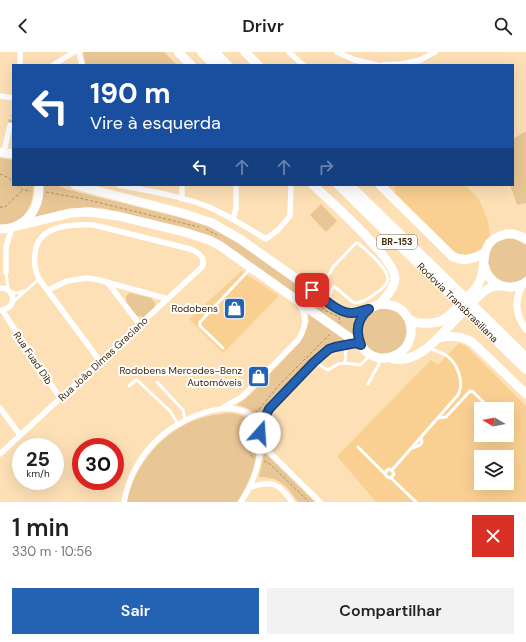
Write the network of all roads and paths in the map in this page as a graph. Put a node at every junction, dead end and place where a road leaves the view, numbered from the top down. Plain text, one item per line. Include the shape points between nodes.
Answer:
1 (20, 52) edge
2 (74, 52) edge
3 (79, 52) edge
4 (178, 52) edge
5 (202, 52) edge
6 (214, 52) edge
7 (245, 52) edge
8 (289, 52) edge
9 (337, 52) edge
10 (435, 52) edge
11 (421, 60) junction
12 (81, 63) edge
13 (22, 64) edge
14 (55, 64) edge
15 (190, 64) edge
16 (214, 64) edge
17 (226, 64) edge
18 (257, 64) edge
19 (302, 64) edge
20 (363, 64) edge
21 (402, 64) edge
22 (412, 64) edge
23 (0, 96) edge
24 (12, 98) edge
25 (11, 128) edge
26 (6, 153) edge
27 (0, 174) edge
28 (12, 181) edge
29 (18, 186) edge
30 (78, 186) edge
31 (129, 186) edge
32 (182, 186) edge
33 (236, 186) edge
34 (291, 186) edge
35 (314, 186) edge
36 (340, 186) edge
37 (350, 186) edge
38 (381, 186) edge
39 (39, 188) edge
40 (23, 190) junction
41 (182, 199) junction
42 (0, 207) edge
43 (233, 219) junction
44 (14, 227) junction
45 (0, 229) edge
46 (220, 236) dead end
47 (526, 239) edge
48 (485, 252) junction
49 (3, 260) edge
50 (483, 262) junction
51 (251, 268) junction
52 (6, 272) joint
53 (39, 279) junction
54 (108, 283) junction
55 (524, 283) edge
56 (502, 286) junction
57 (0, 288) edge
58 (296, 288) dead end
59 (27, 289) junction
60 (48, 290) junction
61 (312, 290) junction
62 (9, 291) junction
63 (476, 293) junction
64 (168, 299) junction
65 (297, 301) junction
66 (330, 303) junction
67 (380, 304) junction
68 (4, 309) edge
69 (369, 309) junction
70 (452, 318) junction
71 (409, 320) junction
72 (140, 325) junction
73 (335, 328) junction
74 (526, 329) edge
75 (439, 338) junction
76 (359, 344) junction
77 (346, 345) junction
78 (223, 348) dead end
79 (427, 348) junction
80 (371, 355) junction
81 (384, 358) junction
82 (526, 358) edge
83 (100, 361) junction
84 (314, 362) junction
85 (346, 364) junction
86 (526, 369) edge
87 (157, 382) dead end
88 (368, 384) dead end
89 (129, 386) dead end
90 (526, 394) edge
91 (60, 398) junction
92 (453, 401) junction
93 (484, 402) edge
94 (457, 404) junction
95 (0, 408) edge
96 (223, 408) junction
97 (446, 409) junction
98 (450, 412) junction
99 (252, 417) junction
100 (438, 418) junction
101 (185, 419) junction
102 (178, 424) junction
103 (260, 433) junction
104 (20, 435) junction
105 (261, 444) junction
106 (358, 447) dead end
107 (0, 454) edge
108 (259, 460) junction
109 (392, 470) junction
110 (385, 474) junction
111 (392, 478) junction
112 (250, 487) junction
113 (124, 502) edge
114 (241, 502) edge
115 (292, 502) edge
116 (309, 502) edge
117 (320, 502) edge
118 (416, 502) edge

1 - 13 street
2 - 14 street
3 - 12 street
4 - 15 main road
5 - 16 highway
6 - 17 highway
7 - 18 main road
8 - 19 street
9 - 20 street
10 - 11 street
11 - 21 street
11 - 22 street
23 - 24 street
25 - 26 street
27 - 28 path
29 - 40 path
30 - 61 main road via 212,223 240,238
31 - 41 street
32 - 41 street
33 - 43 street via 236,209
34 - 43 street via 290,216 266,239
35 - 67 main road via 377,247 394,270 393,287
36 - 86 highway, Rodovia Transbrasiliana / BR-153
37 - 82 highway, Rodovia Transbrasiliana / BR-153
38 - 48 main road via 452,256 467,259
39 - 40 path
39 - 44 main road via 37,204 32,213 25,221
39 - 46 path via 204,228
40 - 42 path via 6,207
41 - 43 street via 209,207
44 - 45 main road
44 - 49 street
44 - 51 main road via 71,213 89,212 118,216 209,240
47 - 48 main road via 516,235 502,235 493,240
48 - 50 main road
49 - 52 street
50 - 56 main road via 487,275
50 - 63 main road via 482,277
51 - 65 main road
51 - 78 lane via 200,322 200,326
52 - 62 lane
53 - 59 lane
53 - 60 street
53 - 64 street, Rua João Dimas Graciano via 34,270 35,249 42,236 61,227 94,225 190,249 200,254 204,262 202,267
54 - 60 street via 87,278 75,279
54 - 64 street
54 - 72 street
55 - 56 main road via 510,287
55 - 74 street via 518,294 516,308 518,317
56 - 63 main road
57 - 62 street
58 - 73 path via 326,311 340,317 340,322
59 - 62 lane via 18,293
59 - 68 lane
60 - 83 street
61 - 66 main road
61 - 66 lane via 326,280 339,259 356,243 359,244 385,270 388,279 385,286 376,294 356,304 333,287
62 - 68 street via 13,299
63 - 70 main road
64 - 72 street, Rua João Dimas Graciano
65 - 73 main road
65 - 96 street via 305,316 304,327 298,340 242,397
66 - 69 main road via 346,312
67 - 69 main road
67 - 71 main road via 397,307
68 - 91 street, Rua Fuad Dib via 6,317
69 - 76 main road via 357,328
70 - 71 main road via 429,324
70 - 75 main road
71 - 81 main road via 411,335 408,345 397,355
72 - 83 street, Rua João Dimas Graciano
73 - 76 main road
73 - 99 path via 279,385
75 - 79 main road
75 - 90 main road via 458,336 472,342
76 - 77 street
76 - 80 main road
77 - 84 street via 329,349
77 - 85 lane
79 - 81 main road via 408,358
79 - 92 lane via 444,354 455,365 461,381 460,391
80 - 81 main road
80 - 85 lane via 360,365
81 - 88 lane
83 - 91 street, Rua João Dimas Graciano
84 - 85 lane via 328,370 338,364
84 - 103 street via 269,409
87 - 101 lane via 183,410
89 - 102 lane via 138,380 170,411
91 - 104 street, Rua João Dimas Graciano
92 - 94 lane
92 - 97 lane
93 - 94 lane via 472,391
94 - 98 lane
95 - 104 street
96 - 99 street via 241,410
96 - 101 street
97 - 98 lane
97 - 100 lane
98 - 100 lane via 444,418
99 - 103 street
99 - 108 path via 246,425 248,448 253,458
100 - 109 lane via 421,438 420,445 410,449
101 - 102 street
102 - 113 street via 156,441 139,462 128,484
103 - 105 street
104 - 107 street, Rua João Dimas Graciano
105 - 108 street
105 - 117 street
106 - 110 lane
108 - 112 street
108 - 116 path via 270,464
109 - 110 lane
109 - 111 lane
110 - 111 lane
111 - 118 lane
112 - 114 street
112 - 115 street via 263,483 274,484 279,486

